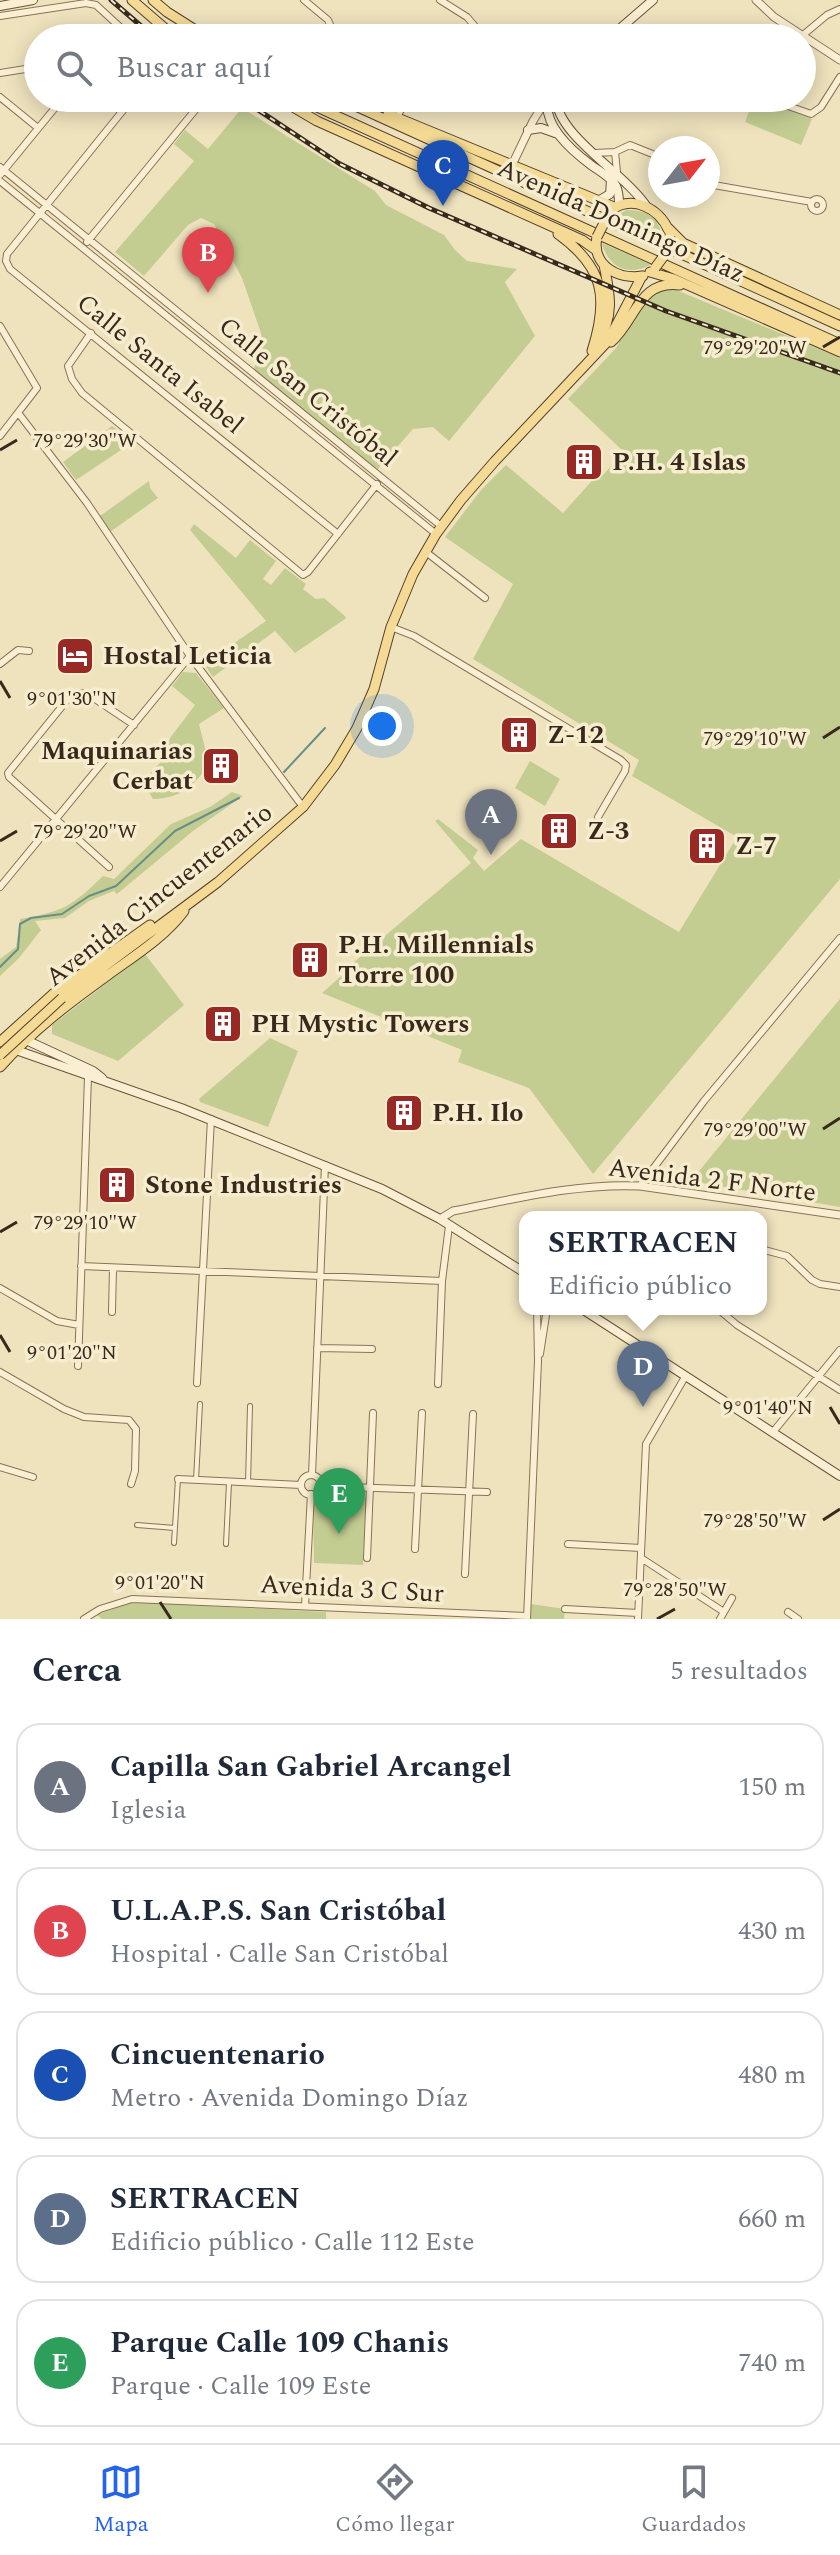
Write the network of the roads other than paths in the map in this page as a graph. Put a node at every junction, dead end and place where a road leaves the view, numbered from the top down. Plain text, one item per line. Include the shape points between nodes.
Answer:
1 (33, 0) edge
2 (131, 0) edge
3 (153, 0) edge
4 (304, 0) edge
5 (440, 0) edge
6 (653, 0) edge
7 (756, 0) edge
8 (0, 6) edge
9 (840, 9) edge
10 (0, 16) edge
11 (117, 24) edge
12 (159, 24) edge
13 (186, 24) edge
14 (330, 24) edge
15 (473, 24) edge
16 (625, 24) edge
17 (785, 24) edge
18 (816, 24) edge
19 (816, 44) edge
20 (840, 60) edge
21 (24, 69) edge
22 (0, 73) edge
23 (840, 77) edge
24 (0, 97) edge
25 (816, 110) edge
26 (51, 112) edge
27 (122, 112) edge
28 (194, 112) edge
29 (302, 112) edge
30 (328, 112) edge
31 (369, 112) edge
32 (383, 112) edge
33 (400, 112) edge
34 (539, 112) edge
35 (549, 112) edge
36 (559, 112) edge
37 (397, 118) junction
38 (38, 128) junction
39 (528, 130) junction
40 (558, 135) junction
41 (615, 152) junction
42 (648, 152) edge
43 (595, 153) junction
44 (512, 165) junction
45 (1, 171) edge
46 (614, 176) junction
47 (0, 181) edge
48 (720, 186) edge
49 (7, 187) junction
50 (0, 195) edge
51 (598, 201) junction
52 (812, 202) dead end
53 (46, 205) junction
54 (647, 207) junction
55 (614, 208) junction
56 (40, 213) junction
57 (541, 223) junction
58 (669, 232) junction
59 (89, 240) junction
60 (83, 248) junction
61 (596, 250) junction
62 (604, 265) junction
63 (649, 272) junction
64 (692, 288) junction
65 (840, 315) edge
66 (0, 326) edge
67 (840, 326) edge
68 (91, 333) junction
69 (840, 344) edge
70 (840, 352) edge
71 (592, 355) junction
72 (19, 414) junction
73 (0, 436) edge
74 (382, 478) junction
75 (376, 486) junction
76 (439, 530) junction
77 (338, 534) junction
78 (426, 552) junction
79 (485, 598) dead end
80 (391, 627) junction
81 (29, 651) dead end
82 (190, 656) junction
83 (0, 664) edge
84 (134, 725) junction
85 (303, 807) junction
86 (598, 817) dead end
87 (57, 820) junction
88 (109, 867) dead end
89 (0, 887) edge
90 (191, 902) junction
91 (840, 938) edge
92 (4, 1033) edge
93 (26, 1040) junction
94 (0, 1043) edge
95 (16, 1050) junction
96 (0, 1055) edge
97 (0, 1067) edge
98 (88, 1077) junction
99 (103, 1079) junction
100 (211, 1119) junction
101 (325, 1165) junction
102 (640, 1186) junction
103 (840, 1215) edge
104 (440, 1219) junction
105 (449, 1226) junction
106 (767, 1251) edge
107 (81, 1266) junction
108 (113, 1268) junction
109 (519, 1269) edge
110 (202, 1271) junction
111 (320, 1277) junction
112 (442, 1281) junction
113 (840, 1287) edge
114 (0, 1288) edge
115 (112, 1312) dead end
116 (537, 1315) edge
117 (546, 1315) edge
118 (591, 1315) edge
119 (725, 1315) edge
120 (79, 1325) junction
121 (317, 1348) junction
122 (372, 1349) dead end
123 (840, 1350) edge
124 (538, 1361) junction
125 (78, 1366) dead end
126 (0, 1372) edge
127 (685, 1377) junction
128 (817, 1377) junction
129 (197, 1383) dead end
130 (438, 1384) dead end
131 (840, 1390) edge
132 (200, 1404) dead end
133 (250, 1406) dead end
134 (373, 1413) dead end
135 (422, 1413) dead end
136 (473, 1414) dead end
137 (773, 1432) junction
138 (0, 1467) edge
139 (312, 1475) junction
140 (840, 1476) edge
141 (33, 1477) dead end
142 (178, 1479) joint
143 (196, 1480) junction
144 (229, 1482) junction
145 (248, 1483) junction
146 (131, 1484) dead end
147 (301, 1485) junction
148 (321, 1486) junction
149 (370, 1488) junction
150 (418, 1490) junction
151 (469, 1492) junction
152 (487, 1492) dead end
153 (311, 1494) junction
154 (137, 1525) dead end
155 (176, 1528) junction
156 (174, 1543) dead end
157 (226, 1544) dead end
158 (568, 1544) dead end
159 (641, 1548) junction
160 (415, 1549) dead end
161 (367, 1558) dead end
162 (641, 1558) junction
163 (465, 1574) dead end
164 (732, 1598) dead end
165 (305, 1606) junction
166 (565, 1609) dead end
167 (368, 1610) junction
168 (788, 1612) dead end
169 (722, 1615) edge
170 (638, 1616) edge
171 (444, 1617) edge
172 (527, 1618) edge
173 (84, 1619) edge
174 (368, 1619) edge
175 (798, 1619) edge

1 - 8 main road
2 - 12 main road
3 - 13 main road
4 - 14 street
5 - 15 street
6 - 16 main road
7 - 17 street
9 - 18 street
10 - 11 street via 86,3 96,5
19 - 20 street
21 - 22 street
23 - 25 street
24 - 38 street
26 - 38 street
27 - 53 street
28 - 59 street
29 - 57 main road
30 - 69 main road, Avenida Domingo Díaz
31 - 67 main road, Avenida Domingo Díaz
32 - 37 main road
33 - 37 street
34 - 39 street
35 - 40 main road
36 - 43 main road
37 - 44 main road
38 - 45 street
39 - 40 main road via 541,128
39 - 44 street
40 - 46 main road
41 - 42 street via 630,145
41 - 43 street
41 - 46 street
43 - 46 main road
44 - 51 main road
45 - 53 street, Calle San Cristóbal
46 - 51 main road via 610,194
46 - 54 main road
46 - 55 main road
47 - 49 street, Calle San Cristóbal
48 - 52 street
49 - 50 street
49 - 56 street, Calle San Cristóbal
51 - 55 main road
53 - 56 street
53 - 59 street, Calle San Cristóbal
54 - 55 main road
54 - 58 main road
55 - 61 main road, bridge via 597,237
56 - 60 street, Calle San Cristóbal
56 - 68 street, Calle Santa Isabel via 6,261
57 - 61 main road
57 - 71 main road via 581,252 596,275 602,312
58 - 63 main road, bridge via 666,253
58 - 65 main road
59 - 60 street
59 - 74 street, Calle San Cristóbal
60 - 75 street, Calle San Cristóbal
61 - 62 main road
62 - 63 main road via 621,276
62 - 71 main road, Avenida Cincuentenario via 611,317
63 - 64 main road
63 - 71 main road, Avenida Cincuentenario via 614,332
64 - 70 main road
64 - 71 main road via 664,284 652,289 641,297 620,334
66 - 72 street via 36,384
68 - 77 street, Calle Santa Isabel
68 - 77 street via 68,366 82,393 284,561 303,575
71 - 76 main road, Avenida Cincuentenario
72 - 73 street
72 - 82 street via 87,503
74 - 75 street
74 - 76 street, Calle San Cristóbal
75 - 76 street, Calle San Cristóbal
75 - 77 street
76 - 78 main road, Avenida Cincuentenario
78 - 79 street
78 - 80 main road, Avenida Cincuentenario
80 - 85 main road, Avenida Cincuentenario via 357,728
80 - 86 street via 621,760 625,771
81 - 83 street via 18,650
82 - 84 street
82 - 85 street
84 - 87 street
84 - 87 street via 86,693 72,694 9,770 9,777
85 - 90 main road, Avenida Cincuentenario
87 - 88 street
87 - 89 street
90 - 92 main road via 171,911
90 - 93 main road via 169,927
90 - 96 main road, Avenida Cincuentenario, bridge via 62,998
91 - 102 street
92 - 93 main road
92 - 94 main road
93 - 95 main road
93 - 99 main road
94 - 95 main road
95 - 97 main road
95 - 98 main road
98 - 99 main road
98 - 107 street
99 - 100 main road
100 - 101 main road
100 - 110 street
101 - 104 main road
101 - 111 street
102 - 103 street, Avenida 2 F Norte
102 - 104 street, Avenida 2 F Norte via 568,1188 453,1211
104 - 105 main road
105 - 109 main road
105 - 112 street
106 - 113 street via 787,1256 820,1284
107 - 108 street
107 - 120 street
108 - 110 street
108 - 115 street
110 - 111 street
110 - 129 street
111 - 112 street
111 - 121 street
112 - 130 street
114 - 120 street via 57,1321
116 - 124 street
117 - 124 street
118 - 127 main road
119 - 128 street
120 - 125 street
121 - 122 street
121 - 139 street
123 - 128 street
124 - 172 street
126 - 146 street via 84,1417 134,1423
127 - 137 main road
127 - 159 street via 646,1444
128 - 131 street
128 - 137 street
132 - 143 street
133 - 145 street
134 - 149 street
135 - 150 street
136 - 151 street
137 - 140 main road
138 - 141 street
139 - 147 street
139 - 148 street
142 - 143 street
142 - 155 street
143 - 144 street
144 - 145 street
144 - 157 street
145 - 147 street
147 - 153 street
148 - 149 street
148 - 153 street
149 - 150 street
149 - 161 street
150 - 151 street
150 - 160 street
151 - 152 street
151 - 163 street
153 - 165 street
154 - 155 street
155 - 156 street
158 - 159 street
159 - 162 street
162 - 169 street
162 - 170 street
164 - 169 street
165 - 167 street, Avenida 3 C Sur
165 - 173 street, Avenida 3 C Sur via 132,1599
166 - 170 street
167 - 171 street, Avenida 3 C Sur
167 - 174 street
168 - 175 street
171 - 172 street, Avenida 3 C Sur

